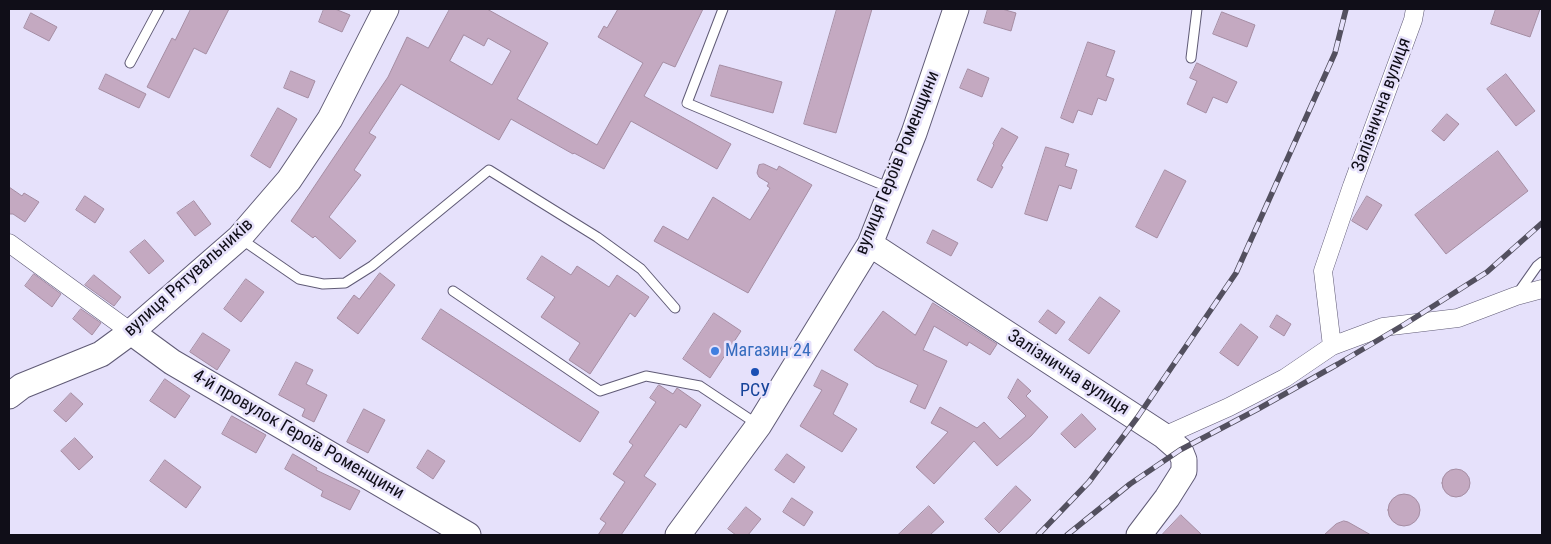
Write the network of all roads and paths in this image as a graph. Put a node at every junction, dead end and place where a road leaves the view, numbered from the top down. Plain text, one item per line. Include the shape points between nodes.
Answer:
1 (159, 9) edge
2 (386, 9) edge
3 (724, 9) edge
4 (956, 9) edge
5 (1197, 9) edge
6 (1415, 9) edge
7 (1191, 58) dead end
8 (130, 63) dead end
9 (892, 189) junction
10 (239, 238) junction
11 (9, 244) edge
12 (870, 244) junction
13 (1542, 262) edge
14 (1542, 289) edge
15 (452, 291) dead end
16 (1516, 296) junction
17 (675, 308) dead end
18 (131, 332) junction
19 (1332, 346) junction
20 (9, 396) edge
21 (759, 425) junction
22 (1164, 436) junction
23 (468, 535) edge
24 (678, 535) edge
25 (1139, 535) edge

1 - 8 lane
2 - 10 street, вулиця Рятувальників via 330,119 289,180
3 - 9 lane via 687,103
4 - 9 street, вулиця Героїв Роменщини
5 - 7 lane
6 - 19 street, Залізнична вулиця via 1323,271
9 - 12 street, вулиця Героїв Роменщини
10 - 17 lane via 299,279 323,284 345,283 372,266 489,170 597,237 641,269
10 - 18 street, вулиця Рятувальників
11 - 18 street
12 - 21 street, вулиця Героїв Роменщини
12 - 22 street, Залізнична вулиця
13 - 16 lane
14 - 16 street
15 - 21 lane via 600,391 646,376 700,386
16 - 19 street via 1458,318 1383,327
18 - 20 street, вулиця Рятувальників via 101,354 22,386
18 - 23 street, 4-й провулок Героїв Роменщини via 172,362
19 - 22 street via 1284,378
21 - 24 street, вулиця Героїв Роменщини
22 - 25 street, Залізнична вулиця via 1180,450 1184,470 1168,498

